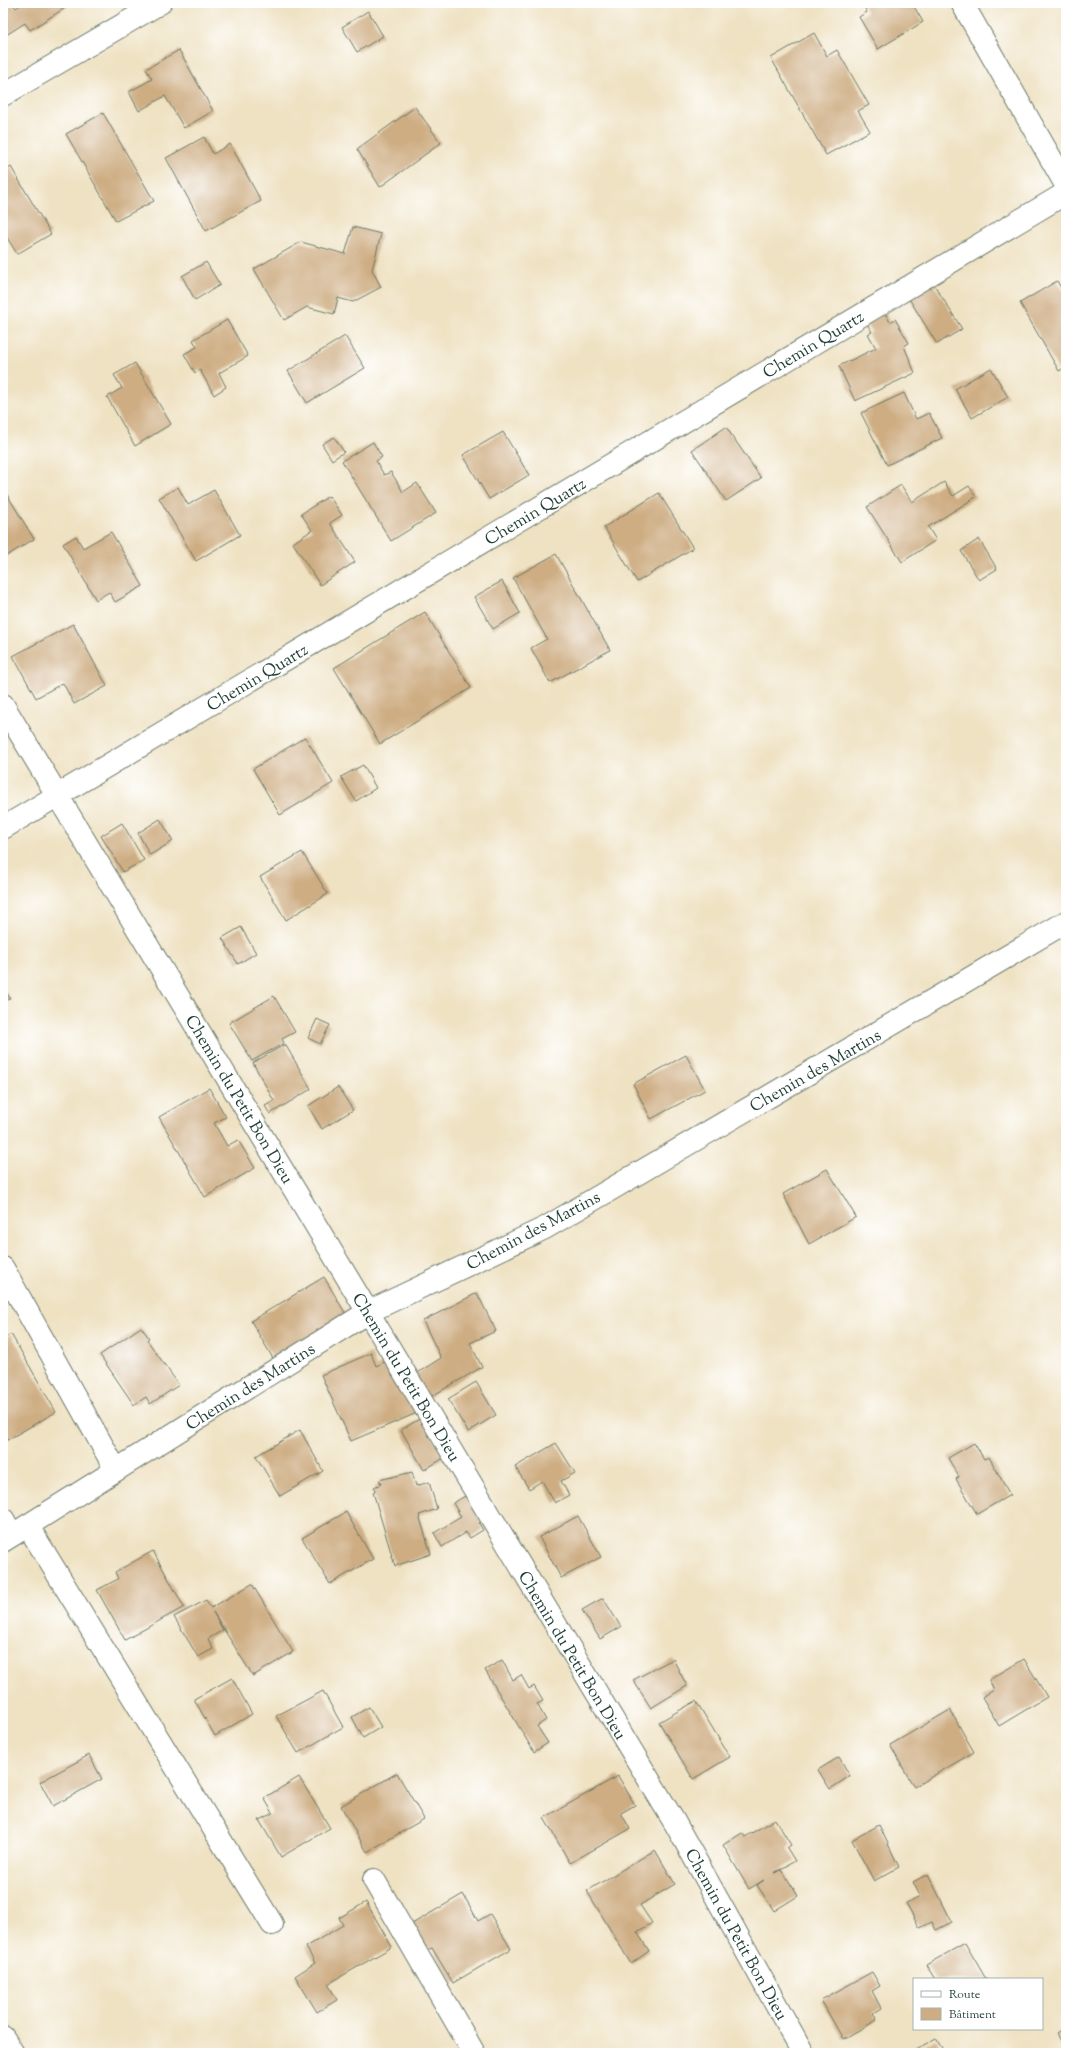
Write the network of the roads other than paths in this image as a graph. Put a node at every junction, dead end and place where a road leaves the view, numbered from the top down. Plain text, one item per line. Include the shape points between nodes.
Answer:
1 (160, 3) edge
2 (962, 3) edge
3 (3, 95) edge
4 (1066, 185) edge
5 (1066, 193) edge
6 (3, 705) edge
7 (58, 796) junction
8 (3, 828) edge
9 (1066, 922) edge
10 (3, 1268) edge
11 (368, 1312) junction
12 (116, 1470) junction
13 (12, 1530) edge
14 (374, 1880) dead end
15 (272, 1924) dead end
16 (3, 2037) edge
17 (13, 2053) edge
18 (474, 2053) edge
19 (803, 2053) edge

1 - 3 street
2 - 4 street
5 - 7 street, Chemin Quartz
6 - 7 street, Chemin du Petit Bon Dieu
7 - 8 street, Chemin Quartz
7 - 11 street, Chemin du Petit Bon Dieu
9 - 11 street, Chemin des Martins via 545,1228
10 - 12 street
11 - 12 street, Chemin des Martins
11 - 19 street, Chemin du Petit Bon Dieu via 675,1824
12 - 13 street, Chemin des Martins
13 - 15 street via 191,1794
14 - 18 street
16 - 17 street

